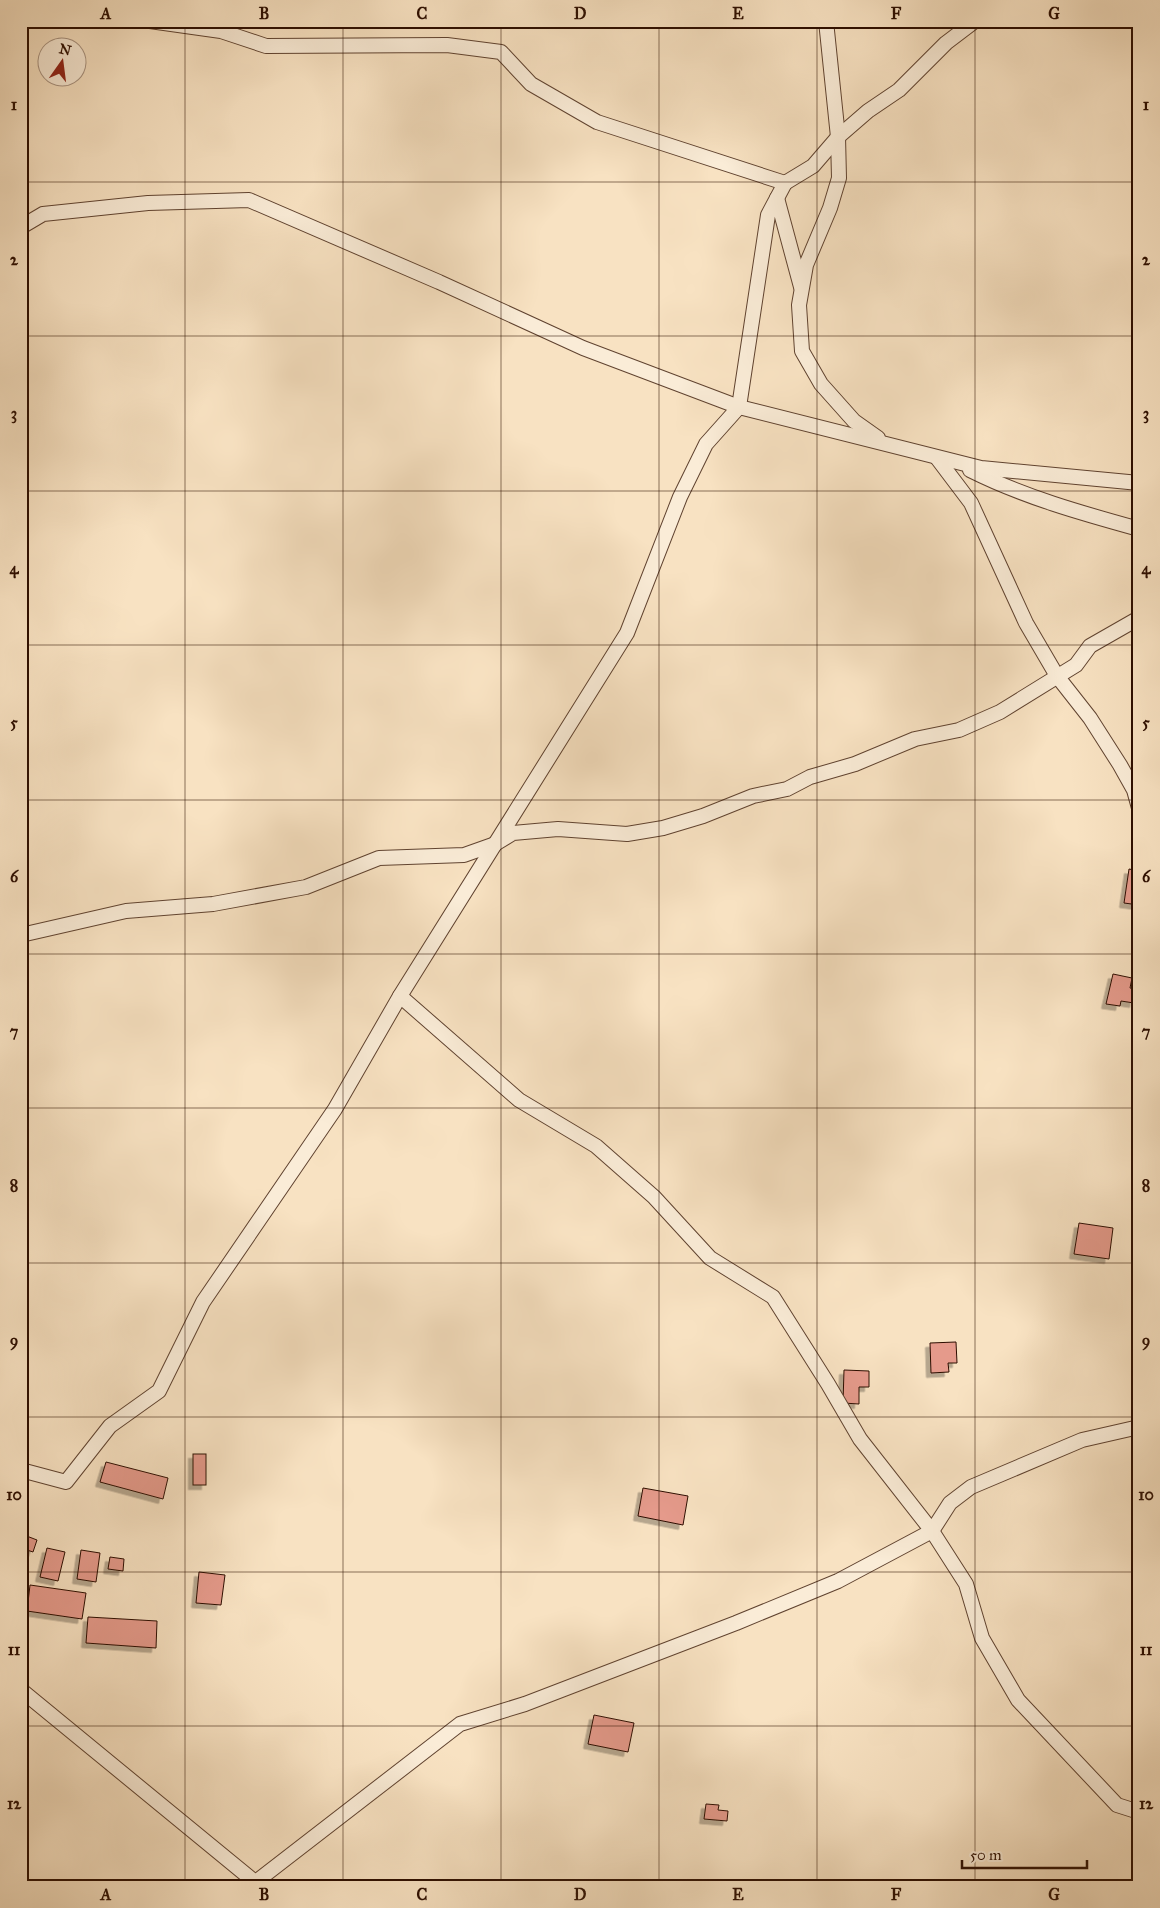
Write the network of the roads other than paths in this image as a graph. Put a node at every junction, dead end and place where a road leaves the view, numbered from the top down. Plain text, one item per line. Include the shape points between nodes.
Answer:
1 (150, 21) edge
2 (826, 21) edge
3 (975, 21) edge
4 (838, 137) junction
5 (785, 183) junction
6 (777, 198) junction
7 (21, 226) edge
8 (802, 290) junction
9 (739, 407) junction
10 (888, 445) junction
11 (937, 458) junction
12 (952, 461) junction
13 (1139, 483) edge
14 (1139, 529) edge
15 (1139, 618) edge
16 (1057, 676) junction
17 (1139, 808) edge
18 (495, 844) junction
19 (21, 935) edge
20 (400, 996) junction
21 (1139, 1427) edge
22 (21, 1470) edge
23 (932, 1531) junction
24 (21, 1690) edge
25 (1139, 1812) edge
26 (259, 1884) edge

1 - 5 street via 221,30 266,46 447,45 501,52 531,84 597,122
2 - 4 street
3 - 4 street via 946,43 899,90
4 - 5 street via 814,166
4 - 8 street via 839,178 806,264
5 - 6 street
6 - 8 street
6 - 9 street via 768,215
7 - 9 street via 43,214 148,203 249,200 582,348
8 - 10 street via 799,305 802,351 821,384 854,421
9 - 10 street via 824,426
9 - 18 street via 706,444 680,497 627,633
10 - 11 street
11 - 12 street
11 - 16 street via 971,503 1026,623
12 - 13 street via 981,468
12 - 14 street via 999,485
15 - 16 street via 1090,646 1076,665
16 - 17 street via 1090,718 1120,765 1134,790
16 - 18 street via 1000,712 959,730 915,739 855,764 810,777 787,789 753,796 663,828 627,834 558,829 513,833
18 - 19 street via 464,855 379,858 306,887 212,904 126,911
18 - 20 street
20 - 22 street via 335,1109 203,1302 159,1391 110,1426 66,1482
20 - 23 street via 519,1100 596,1146 654,1197 710,1258 773,1297 860,1439
21 - 23 street via 1082,1440 972,1487 950,1503
23 - 25 street via 966,1584 982,1638 1018,1700 1117,1805
23 - 26 street via 838,1581 736,1623 525,1704 460,1724
24 - 26 street

